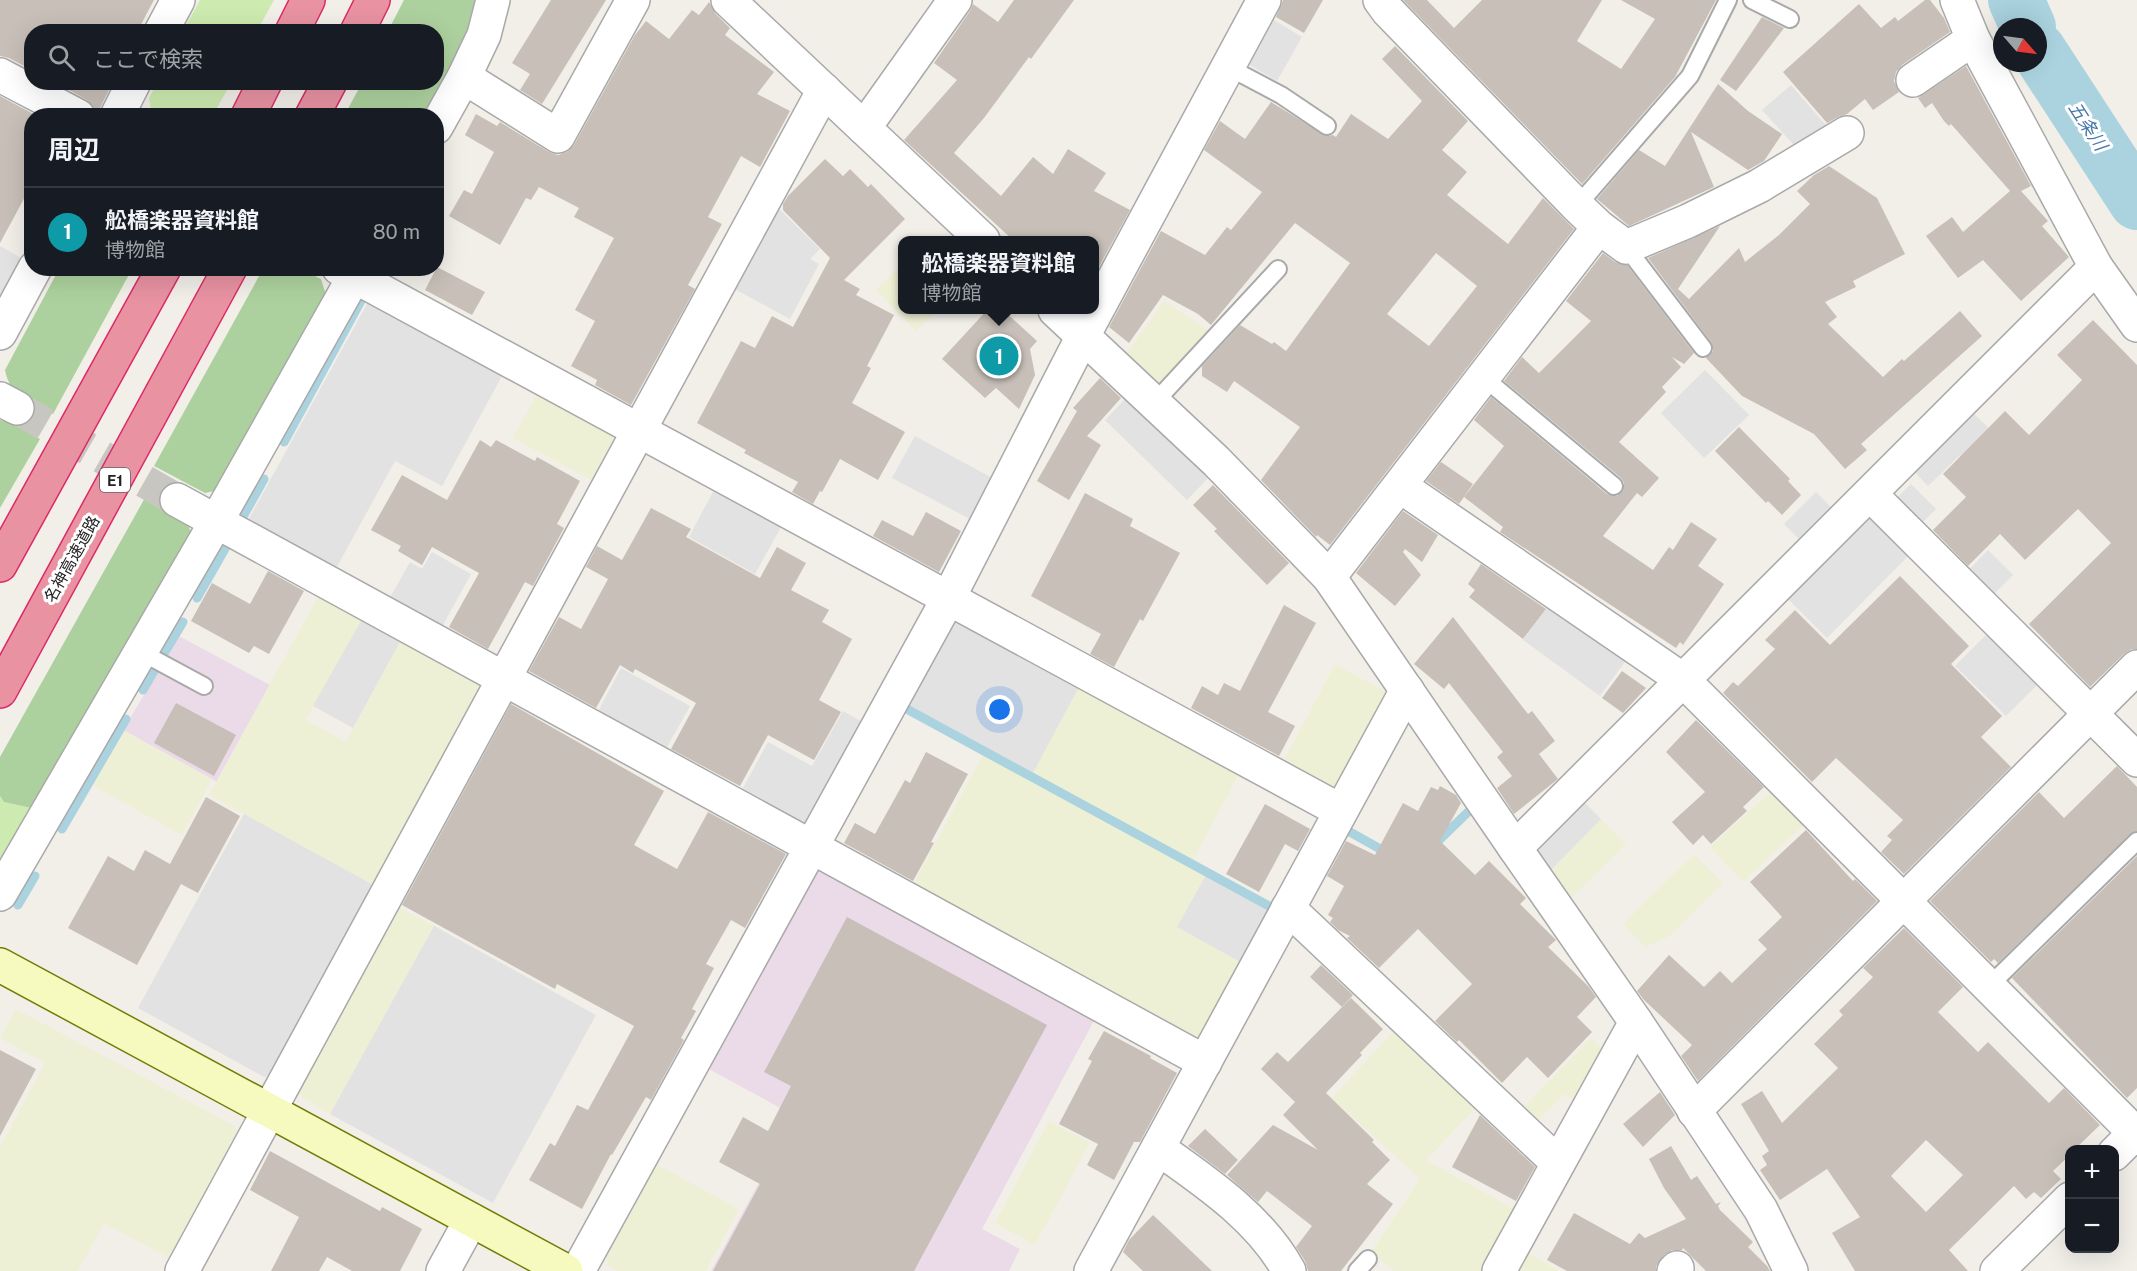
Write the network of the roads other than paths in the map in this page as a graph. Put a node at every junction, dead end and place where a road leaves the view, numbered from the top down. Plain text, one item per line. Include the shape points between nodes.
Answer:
1 (178, 0) edge
2 (308, 0) edge
3 (373, 0) edge
4 (493, 0) edge
5 (633, 0) edge
6 (728, 0) edge
7 (956, 0) edge
8 (1264, 0) edge
9 (1380, 0) edge
10 (1728, 0) edge
11 (1752, 0) edge
12 (1957, 0) edge
13 (1790, 20) dead end
14 (165, 24) edge
15 (296, 24) edge
16 (361, 24) edge
17 (1973, 39) junction
18 (1228, 67) junction
19 (0, 75) edge
20 (464, 77) junction
21 (1913, 80) dead end
22 (24, 88) edge
23 (29, 90) edge
24 (130, 90) edge
25 (261, 90) edge
26 (326, 90) edge
27 (824, 90) junction
28 (63, 108) edge
29 (121, 108) edge
30 (252, 108) edge
31 (316, 108) edge
32 (444, 113) edge
33 (1327, 126) dead end
34 (864, 128) junction
35 (1847, 133) dead end
36 (1588, 216) junction
37 (978, 236) edge
38 (1626, 247) junction
39 (2096, 267) junction
40 (1278, 269) dead end
41 (30, 276) edge
42 (160, 276) edge
43 (226, 276) edge
44 (348, 276) edge
45 (360, 276) edge
46 (1099, 306) edge
47 (1060, 314) edge
48 (1095, 314) edge
49 (2137, 325) edge
50 (0, 333) edge
51 (1083, 336) junction
52 (1703, 348) dead end
53 (1483, 377) junction
54 (1154, 404) junction
55 (639, 431) junction
56 (1400, 486) junction
57 (1614, 486) dead end
58 (1870, 494) junction
59 (177, 500) tunnel mouth
60 (216, 522) junction
61 (0, 565) edge
62 (1329, 577) junction
63 (948, 598) junction
64 (141, 652) junction
65 (2137, 667) edge
66 (504, 679) junction
67 (1683, 680) junction
68 (204, 686) dead end
69 (1407, 690) junction
70 (0, 692) edge
71 (2090, 713) junction
72 (2137, 760) edge
73 (1341, 811) junction
74 (2137, 841) edge
75 (810, 847) junction
76 (1515, 849) junction
77 (0, 894) edge
78 (1904, 901) junction
79 (1288, 908) junction
80 (0, 965) edge
81 (1989, 986) junction
82 (1636, 1022) junction
83 (1204, 1062) junction
84 (269, 1110) junction
85 (1694, 1111) junction
86 (2131, 1138) edge
87 (1158, 1148) junction
88 (1558, 1163) junction
89 (2065, 1204) edge
90 (471, 1220) junction
91 (182, 1271) edge
92 (443, 1271) edge
93 (566, 1271) edge
94 (578, 1271) edge
95 (1091, 1271) edge
96 (1289, 1271) edge
97 (1499, 1271) edge
98 (1791, 1271) edge
99 (1997, 1271) edge

1 - 14 street
2 - 15 highway
3 - 16 highway
4 - 20 street via 484,35
5 - 20 street via 558,136
6 - 27 street
7 - 34 street
8 - 18 street
9 - 36 street
10 - 36 lane via 1690,76
11 - 13 lane
12 - 17 street
17 - 21 street
17 - 39 street
18 - 33 lane via 1281,95
18 - 46 street
19 - 22 street
20 - 32 street
23 - 28 street
24 - 29 street
25 - 30 highway
26 - 31 highway
27 - 34 street
27 - 55 street
34 - 37 street
35 - 38 street via 1759,186
36 - 38 street
36 - 53 street
38 - 52 lane
39 - 49 street
39 - 58 street
40 - 54 lane
41 - 50 street
42 - 61 highway
43 - 70 highway, 名神高速道路 / E1
44 - 60 street
45 - 55 street
47 - 51 street
48 - 51 street
51 - 54 street
51 - 63 street
53 - 56 street
53 - 57 lane
54 - 62 street via 1216,461
55 - 63 street
55 - 66 street
56 - 62 street
56 - 67 street
58 - 67 street
58 - 71 street
59 - 60 street
60 - 64 street
60 - 66 street
62 - 69 street
63 - 73 street
63 - 75 street
64 - 68 lane
64 - 77 street
65 - 71 street
66 - 75 street
66 - 84 street
67 - 76 street
67 - 78 street
69 - 73 street
69 - 76 street
71 - 72 street
71 - 78 street
73 - 79 street
74 - 81 lane
75 - 83 street
75 - 94 street
76 - 82 street
78 - 81 street
78 - 85 street
79 - 83 street
79 - 88 street
80 - 84 street
81 - 86 street
82 - 85 street
82 - 88 street
83 - 87 street
84 - 90 street
84 - 91 street
85 - 98 street via 1761,1210
87 - 95 street
87 - 96 street via 1218,1191 1277,1250
88 - 97 street
89 - 99 street
90 - 92 street
90 - 93 street

